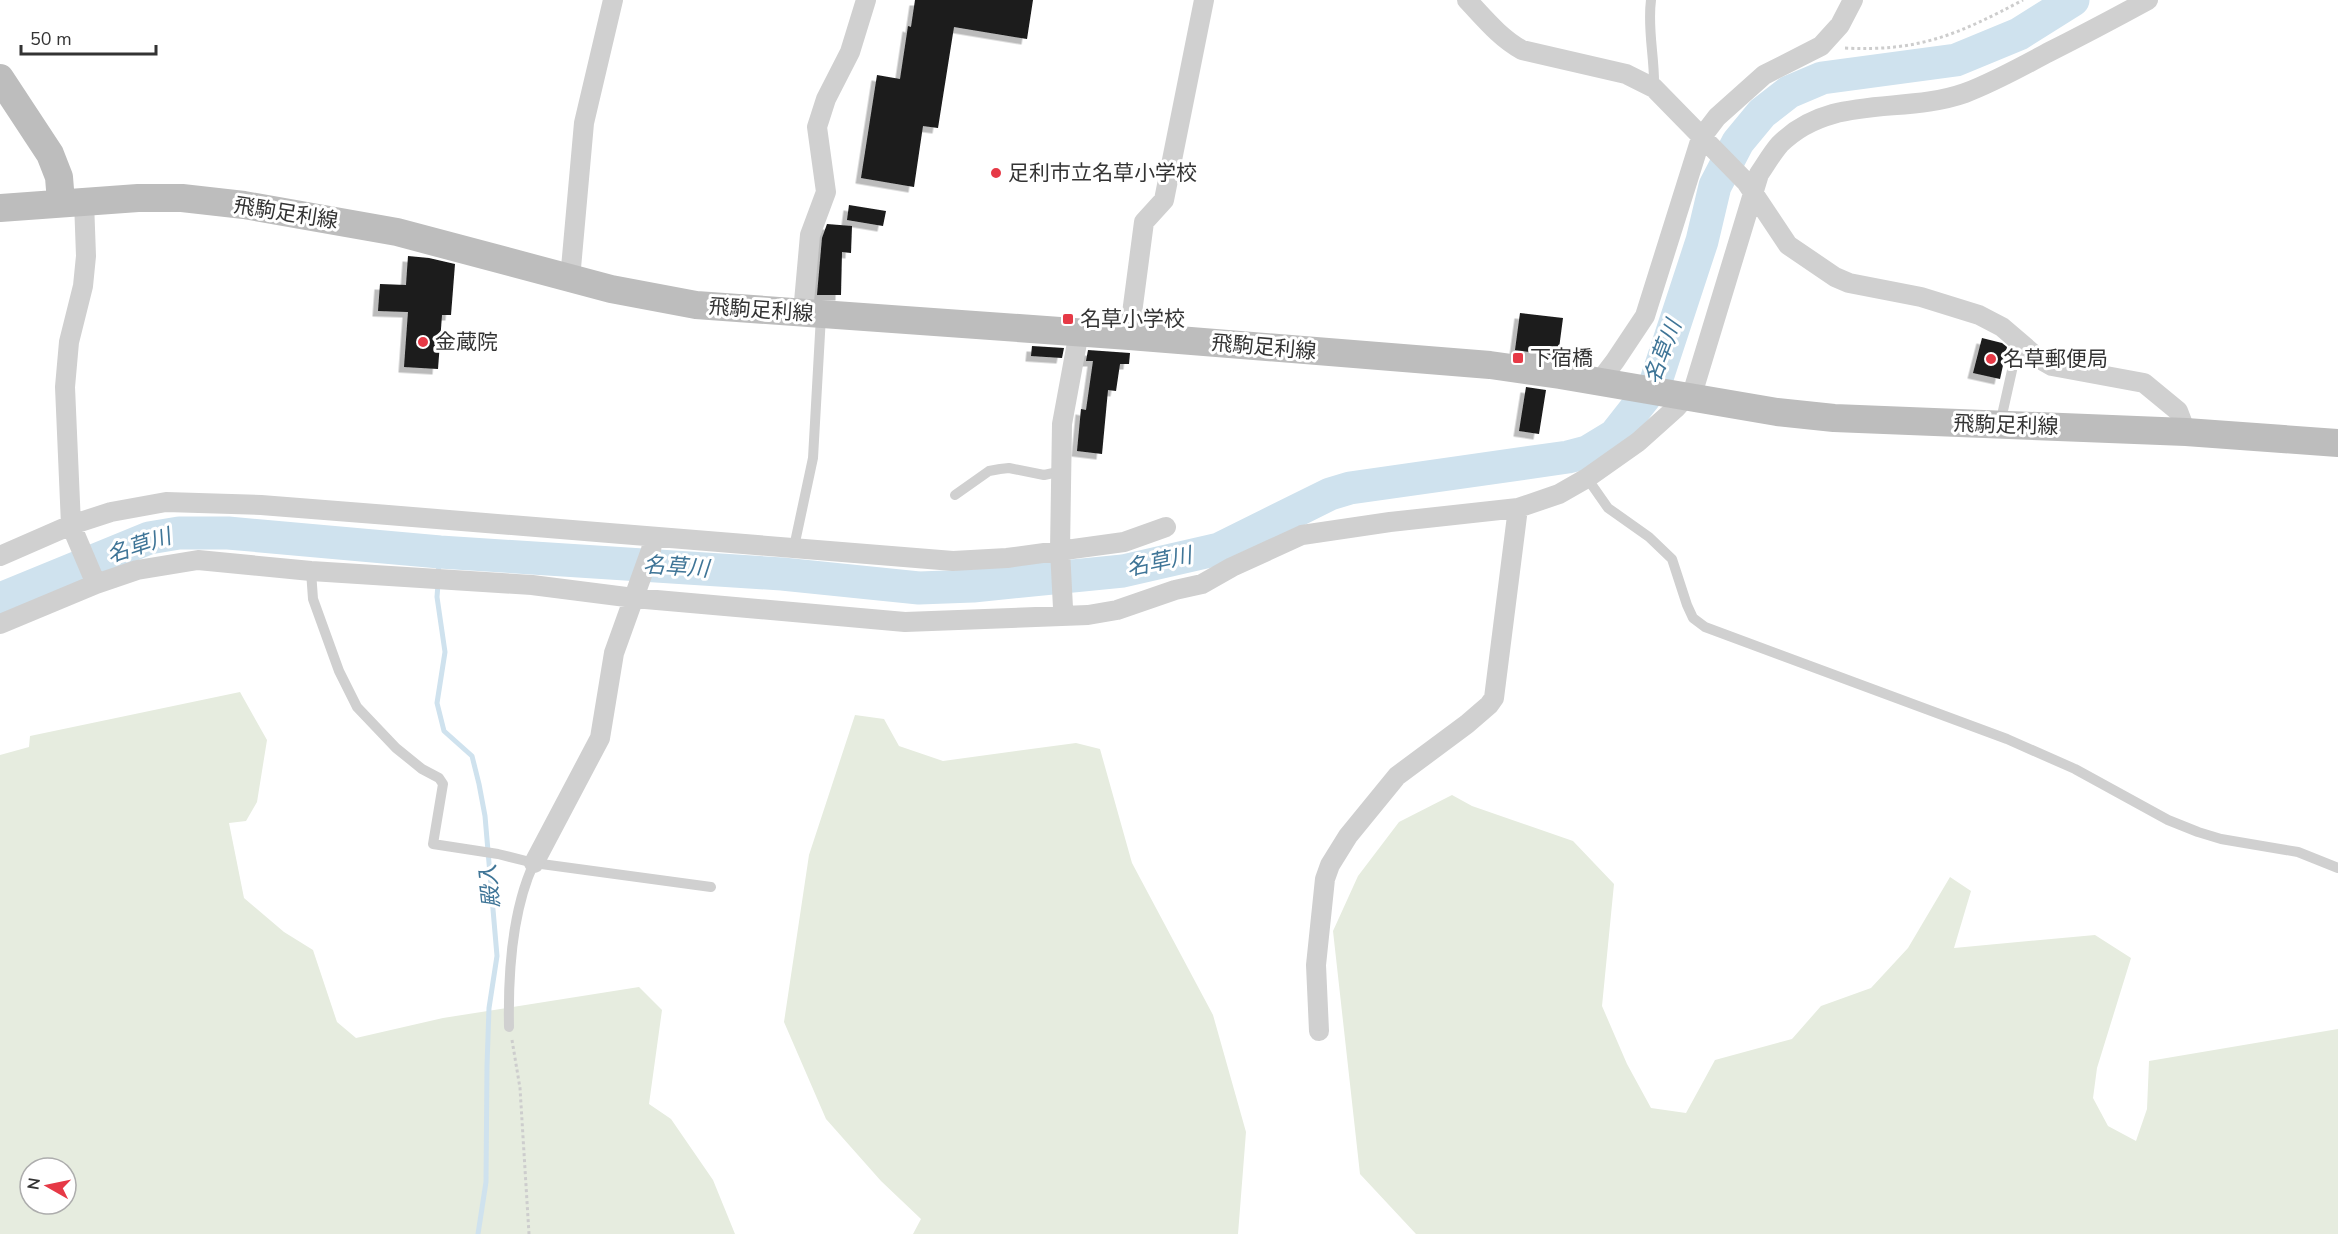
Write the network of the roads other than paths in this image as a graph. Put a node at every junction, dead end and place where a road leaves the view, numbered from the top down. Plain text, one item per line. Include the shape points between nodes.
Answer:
1 (613, 0) edge
2 (1204, 0) edge
3 (1467, 0) edge
4 (1651, 0) edge
5 (1853, 0) edge
6 (2148, 0) edge
7 (860, 1) edge
8 (0, 78) edge
9 (1654, 88) junction
10 (1706, 143) junction
11 (1749, 187) junction
12 (72, 201) junction
13 (0, 208) edge
14 (570, 279) junction
15 (812, 314) junction
16 (1079, 332) junction
17 (1129, 336) junction
18 (2021, 344) junction
19 (1604, 383) junction
20 (1681, 396) junction
21 (2000, 425) junction
22 (2186, 432) junction
23 (2338, 443) edge
24 (1062, 471) junction
25 (1587, 478) junction
26 (955, 495) dead end
27 (1518, 508) junction
28 (1166, 527) dead end
29 (71, 529) junction
30 (652, 544) junction
31 (794, 548) junction
32 (1060, 555) junction
33 (0, 556) edge
34 (311, 571) junction
35 (95, 582) junction
36 (636, 592) junction
37 (1065, 612) junction
38 (0, 624) edge
39 (534, 863) junction
40 (2338, 868) edge
41 (711, 887) dead end
42 (509, 1027) road end
43 (1319, 1031) dead end

1 - 14 street via 584,123
2 - 17 street via 1164,200 1144,222
3 - 9 street via 1522,50 1626,74
4 - 9 lane via 1648,23
5 - 10 street via 1840,25 1821,46 1764,75 1717,117
6 - 11 street via 2002,77 1963,93 1906,105 1827,114 1792,133
7 - 15 street via 850,52 826,99 817,128 826,192 810,235
8 - 12 main road via 50,154
9 - 10 street
10 - 11 street
10 - 19 street via 1644,315
11 - 18 street via 1788,245 1835,277 1978,315 2002,327
11 - 20 street via 1699,374 1694,388
12 - 13 main road, 飛駒足利線
12 - 14 main road, 飛駒足利線 via 182,198 289,212 434,241
12 - 29 street via 86,256 69,342 65,387
14 - 15 main road, 飛駒足利線 via 696,305
15 - 16 main road, 飛駒足利線
15 - 31 lane via 813,458
16 - 17 main road, 飛駒足利線
16 - 24 street via 1062,424
17 - 19 main road, 飛駒足利線 via 1480,364
18 - 21 lane
18 - 22 street via 2052,366 2144,383 2178,411
19 - 20 main road
20 - 21 main road, 飛駒足利線 via 1834,418
20 - 25 street via 1638,441
21 - 22 main road, 飛駒足利線
22 - 23 main road, 飛駒足利線
24 - 26 lane via 1044,475 1009,468 989,471
24 - 32 street
25 - 27 street via 1558,494
25 - 40 lane via 1608,508 1650,537 1672,559 1693,618 1705,627 2007,739 2198,832 2298,852
27 - 37 street via 1302,535 1202,584 1116,610 1088,615
27 - 43 street via 1494,698 1467,724 1397,776 1348,836 1325,879 1317,965
28 - 32 street via 1124,542
29 - 30 street via 111,512 166,502 388,514
29 - 33 street
29 - 35 street
30 - 31 street
30 - 36 street
31 - 32 street via 953,561
32 - 37 street
34 - 35 street via 198,560
34 - 36 street
34 - 39 lane via 313,599 339,671 357,707 396,748 443,784 433,844
35 - 38 street
36 - 37 street via 905,622
36 - 39 street via 614,653 600,738
39 - 41 lane
39 - 42 lane via 512,944

